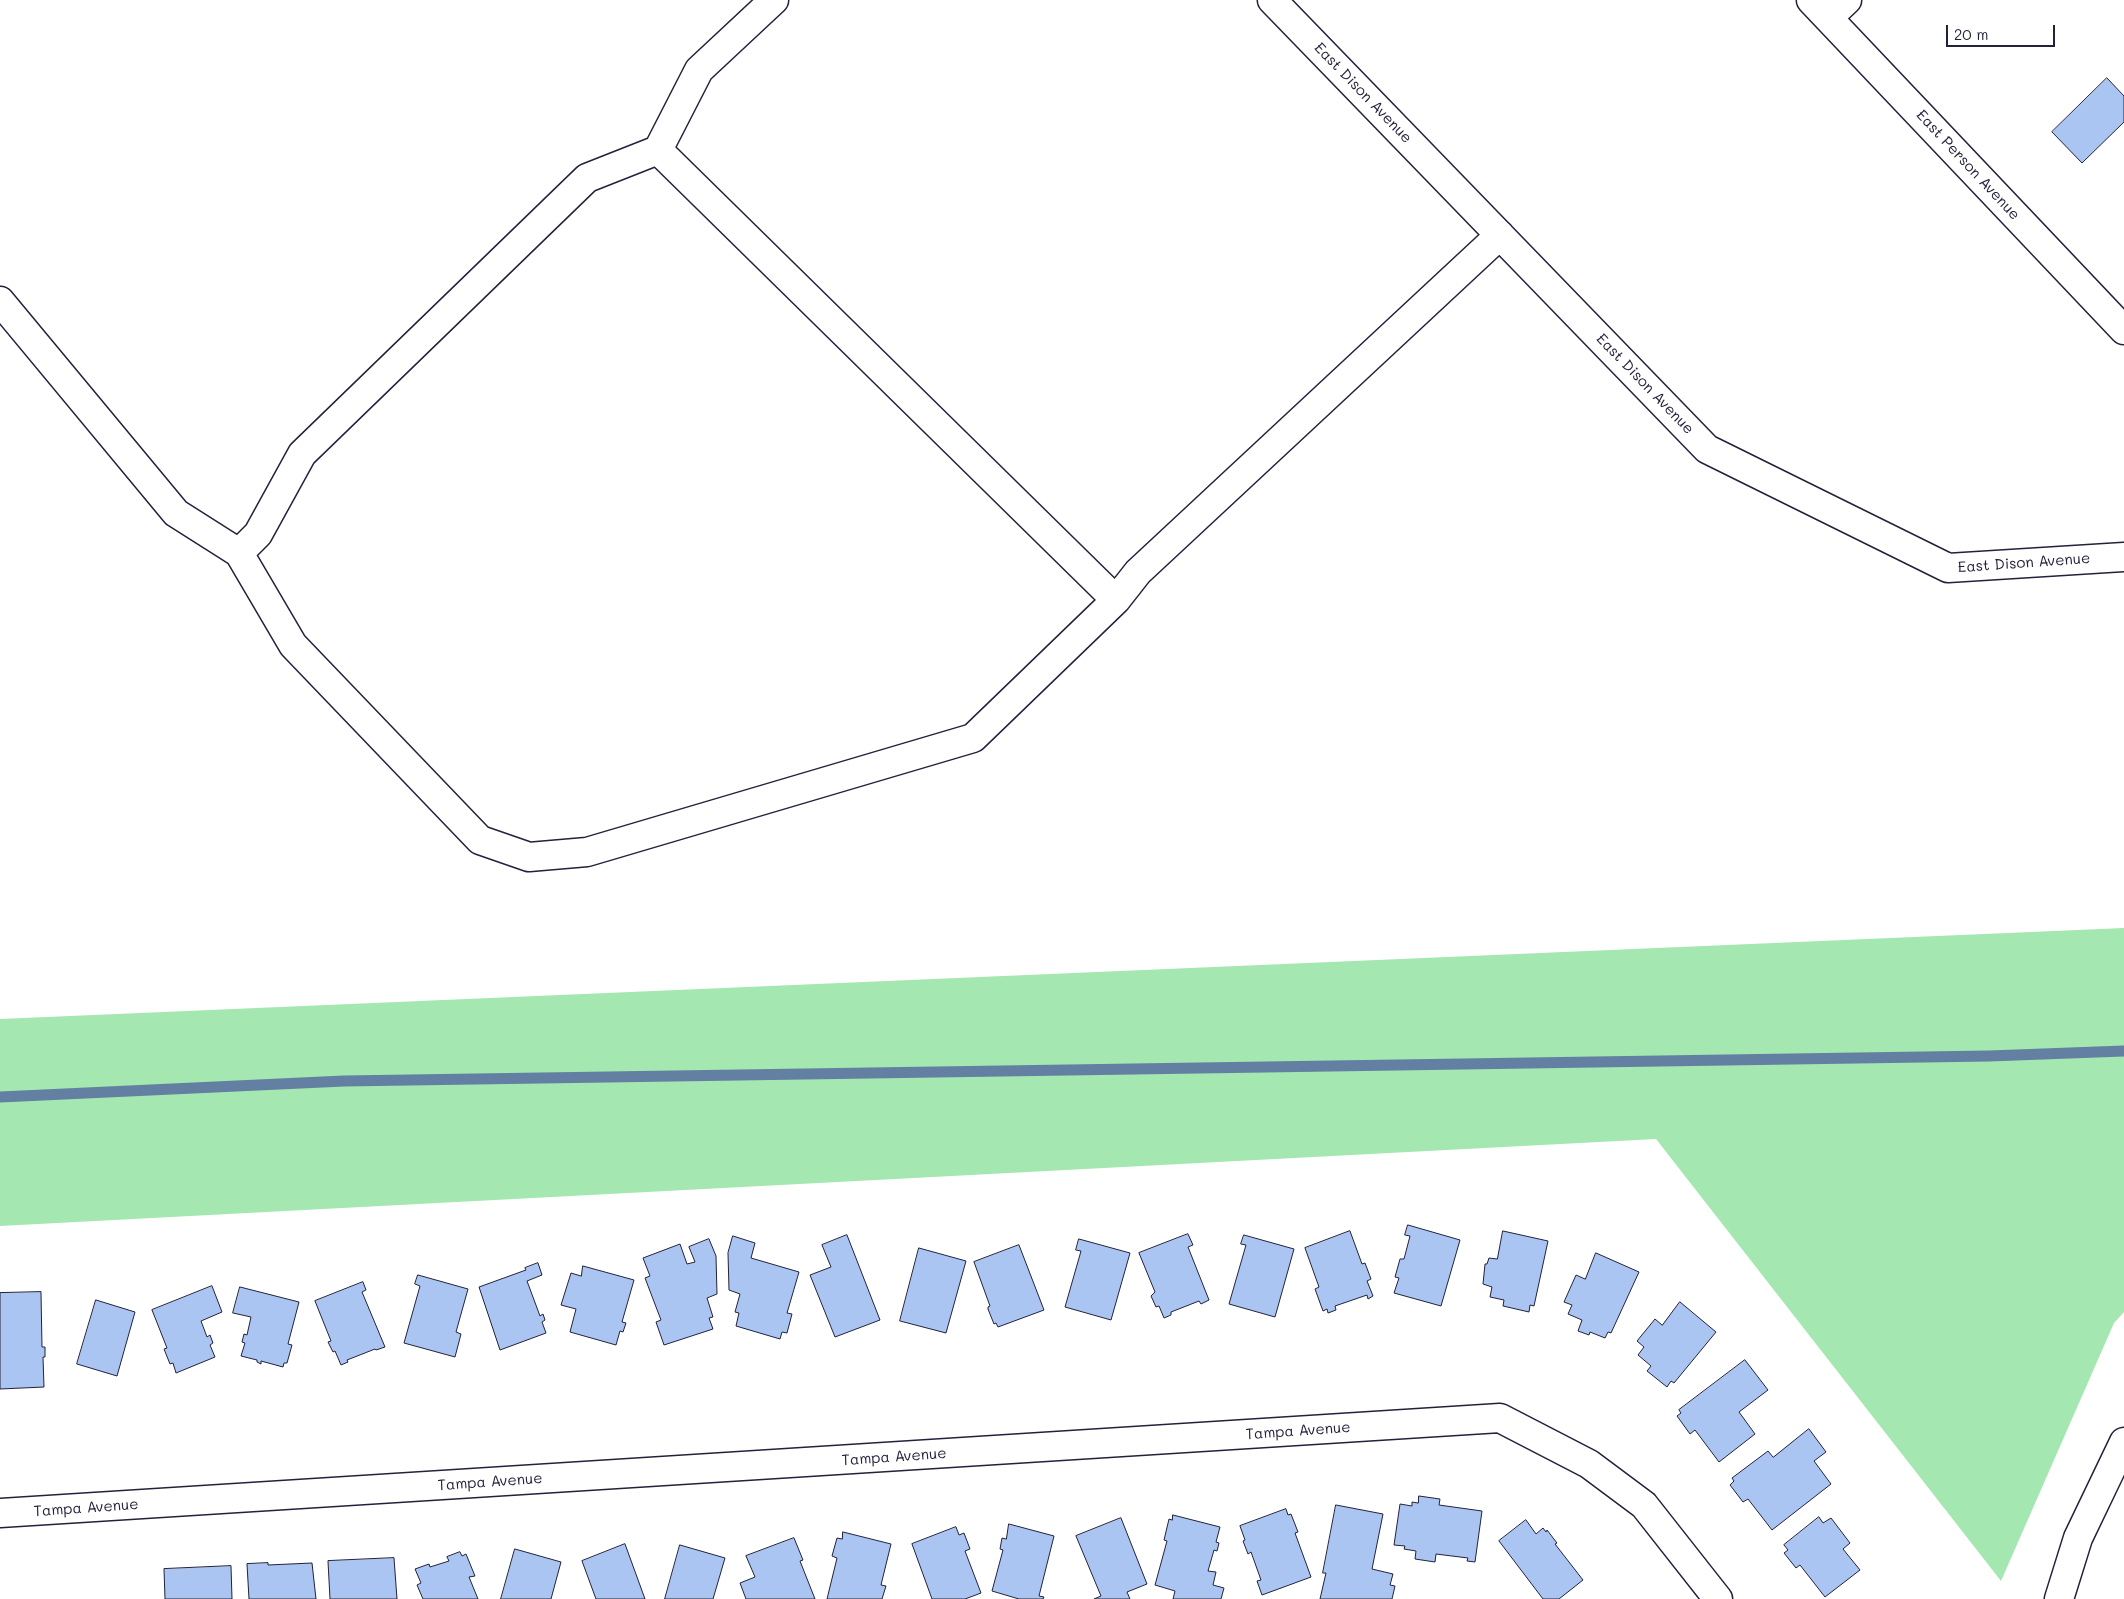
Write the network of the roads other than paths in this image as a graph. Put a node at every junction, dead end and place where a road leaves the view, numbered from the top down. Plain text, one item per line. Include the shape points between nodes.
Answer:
1 (774, 0) edge
2 (1272, 0) edge
3 (1829, 6) edge
4 (658, 150) junction
5 (1500, 234) junction
6 (0, 301) edge
7 (2124, 330) edge
8 (239, 553) junction
9 (2124, 557) edge
10 (1116, 600) junction
11 (2124, 1442) edge
12 (0, 1513) edge
13 (1718, 1599) edge
14 (2059, 1599) edge

1 - 4 street via 699,70
2 - 5 street, East Dison Avenue
3 - 7 street, East Person Avenue
4 - 8 street via 588,178 302,454 258,534
4 - 10 street
5 - 9 street, East Dison Avenue via 1708,449 1948,568
5 - 10 street via 1138,572
6 - 8 street via 176,513
8 - 10 street via 293,645 306,659 480,840 529,857 587,852 973,738
11 - 14 street via 2078,1538
12 - 13 street, Tampa Avenue via 1500,1418 1589,1464 1644,1504

